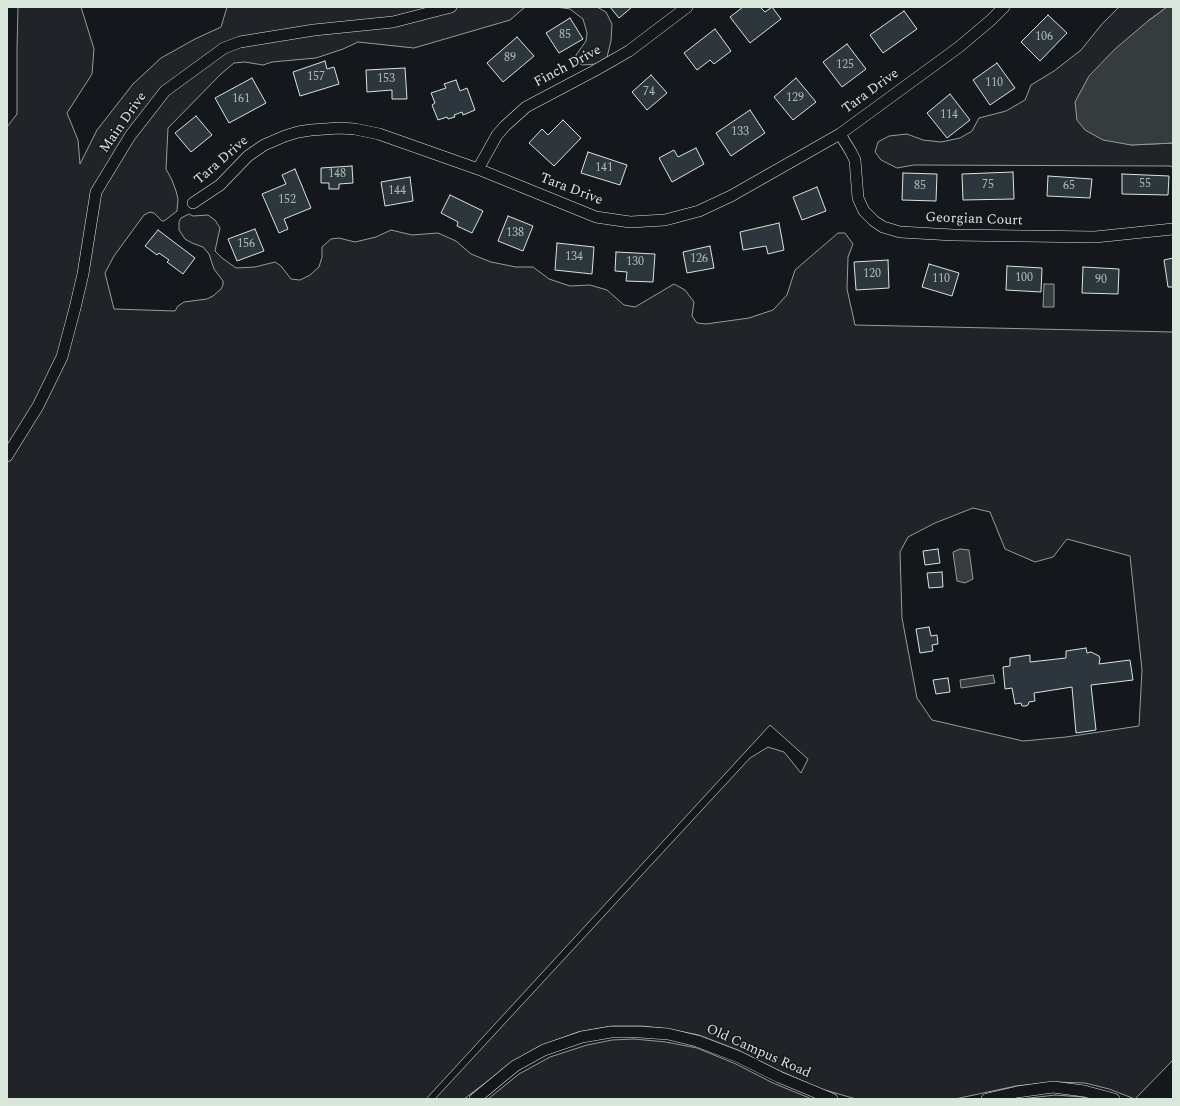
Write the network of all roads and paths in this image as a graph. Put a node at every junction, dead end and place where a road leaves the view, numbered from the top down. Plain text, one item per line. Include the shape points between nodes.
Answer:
1 (451, 7) edge
2 (687, 7) edge
3 (1004, 7) edge
4 (840, 134) junction
5 (478, 169) junction
6 (194, 203) dead end
7 (1173, 229) edge
8 (7, 456) edge
9 (475, 1099) edge
10 (832, 1099) edge
11 (987, 1099) edge
12 (1114, 1099) edge

1 - 8 street, Main Drive via 393,22 314,30 240,42 224,48 165,92 130,136 96,192 83,274 62,357 38,406
2 - 5 street, Finch Drive via 629,51 526,107 497,135
3 - 4 street, Tara Drive via 959,47
4 - 5 street, Tara Drive via 731,196 699,211 664,220 630,222 596,217
4 - 7 street, Georgian Court via 855,160 856,188 864,211 883,227 900,232 1095,237
5 - 6 street, Tara Drive via 366,130 311,130 285,136 264,145 248,156 220,185
9 - 10 street, Old Campus Road via 516,1066 544,1050 582,1037 625,1032 668,1034 697,1041
11 - 12 street via 1053,1087 1084,1090

